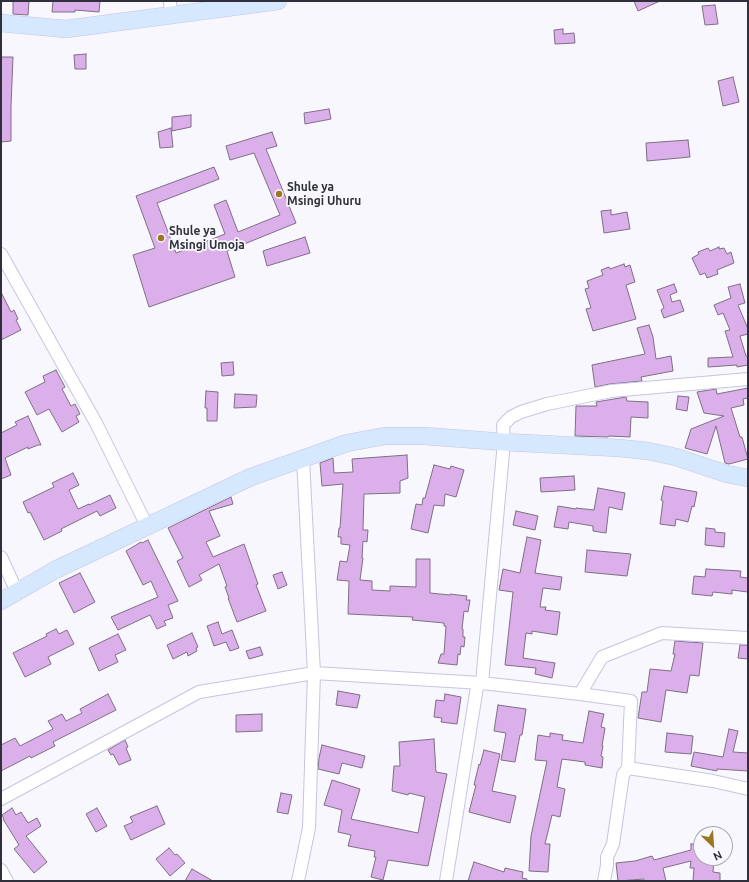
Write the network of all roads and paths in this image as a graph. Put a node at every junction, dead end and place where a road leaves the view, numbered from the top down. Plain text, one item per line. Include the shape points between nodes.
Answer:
1 (278, 1) edge
2 (171, 8) edge
3 (1, 23) edge
4 (1, 254) edge
5 (748, 378) edge
6 (504, 442) junction
7 (302, 458) junction
8 (748, 478) edge
9 (147, 526) junction
10 (1, 557) edge
11 (17, 592) junction
12 (1, 601) edge
13 (748, 638) edge
14 (314, 673) junction
15 (482, 683) junction
16 (580, 694) junction
17 (628, 768) junction
18 (748, 789) edge
19 (1, 799) edge
20 (1, 870) edge
21 (7, 881) edge
22 (298, 881) edge
23 (446, 881) edge
24 (604, 881) edge

1 - 2 street
2 - 3 street via 66,29
4 - 9 street via 96,422
5 - 6 street via 611,391 547,404 511,417 503,425
6 - 7 street via 385,436 347,443
6 - 8 street via 648,452 676,457 727,474
6 - 15 street
7 - 9 street via 251,477
7 - 14 street
9 - 11 street via 55,570
10 - 11 street
11 - 12 street
13 - 16 street via 662,633 602,657
14 - 15 street
14 - 19 street via 199,692
14 - 22 street via 309,828
15 - 16 street
15 - 23 street via 477,687
16 - 17 street via 631,701
17 - 18 street via 714,781
17 - 24 street via 622,775 613,844 607,857
20 - 21 street

